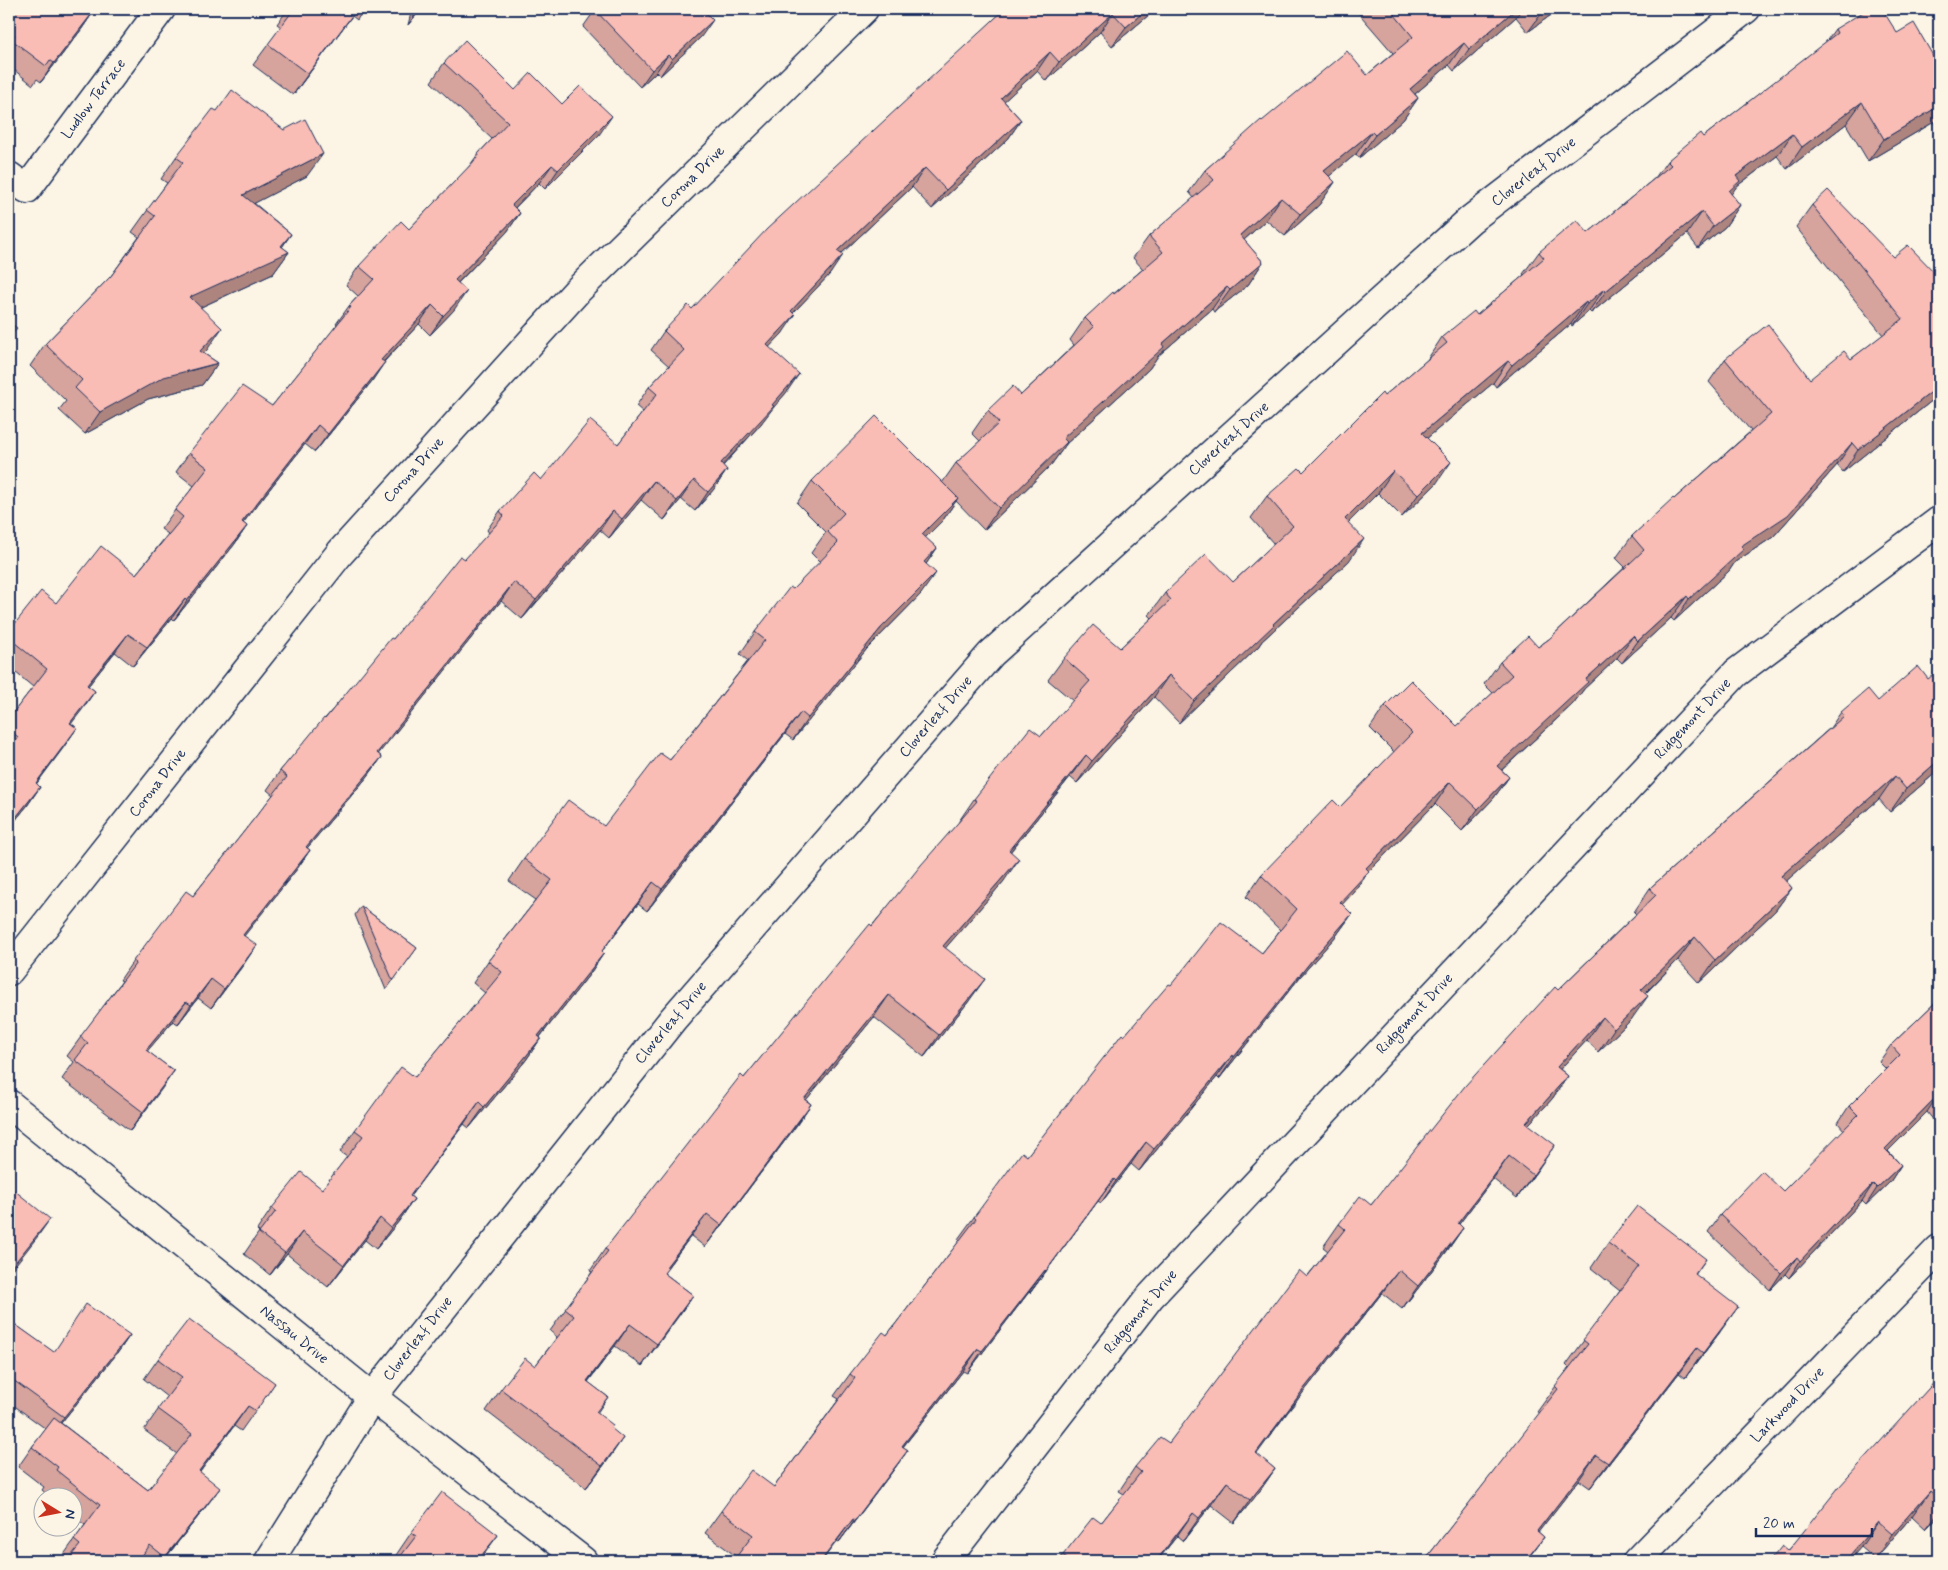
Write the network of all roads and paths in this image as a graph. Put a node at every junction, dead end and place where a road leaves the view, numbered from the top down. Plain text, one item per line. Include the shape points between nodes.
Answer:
1 (161, 9) edge
2 (864, 9) edge
3 (1746, 9) edge
4 (18, 182) edge
5 (1939, 521) edge
6 (9, 972) edge
7 (9, 1104) edge
8 (1939, 1249) edge
9 (372, 1398) junction
10 (269, 1561) edge
11 (583, 1561) edge
12 (945, 1561) edge
13 (1637, 1561) edge

1 - 4 street, Ludlow Terrace
2 - 6 street, Corona Drive via 577,291 340,553
3 - 9 street, Cloverleaf Drive via 1470,220 991,654 673,1019
5 - 12 street, Ridgemont Drive via 1736,674 1150,1297
7 - 9 street, Nassau Drive
8 - 13 street, Larkwood Drive
9 - 10 street, Cloverleaf Drive
9 - 11 street, Nassau Drive

